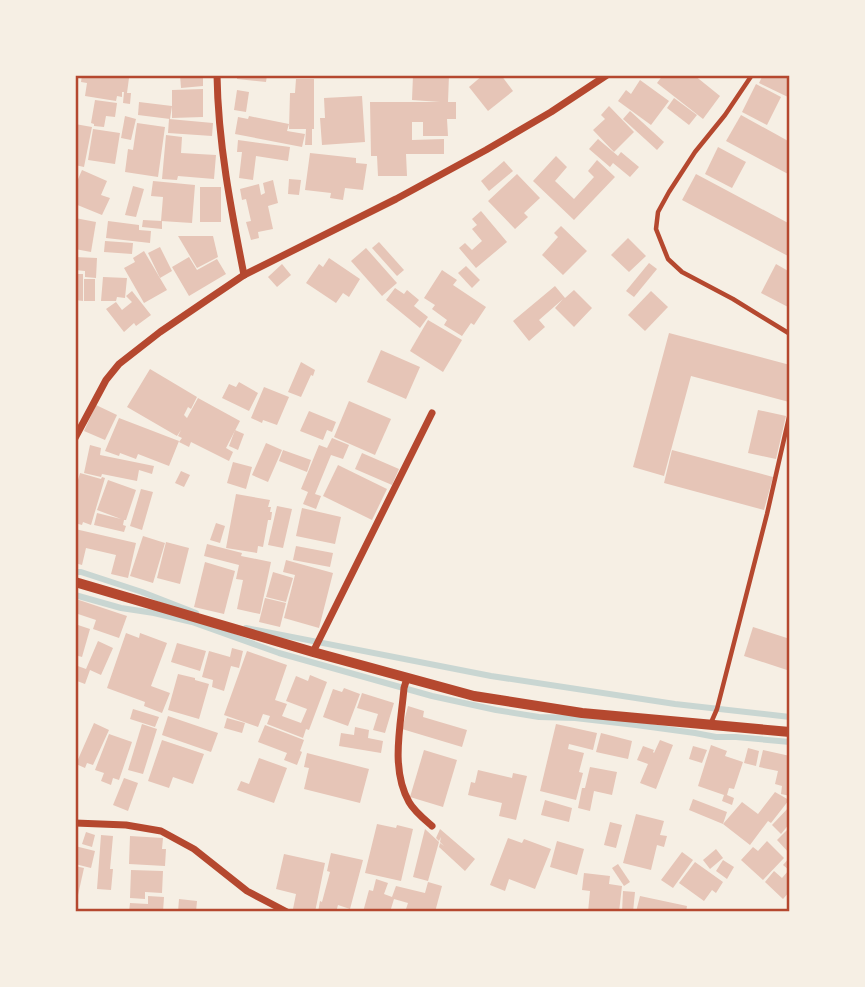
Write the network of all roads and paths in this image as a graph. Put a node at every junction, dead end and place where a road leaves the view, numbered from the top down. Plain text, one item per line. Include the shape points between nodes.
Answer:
1 (217, 75) edge
2 (607, 75) edge
3 (752, 75) edge
4 (244, 275) junction
5 (790, 334) edge
6 (432, 413) dead end
7 (790, 413) edge
8 (75, 438) edge
9 (75, 582) edge
10 (313, 652) junction
11 (407, 678) junction
12 (710, 726) junction
13 (790, 732) edge
14 (75, 823) edge
15 (432, 826) dead end
16 (287, 912) edge

1 - 4 street via 229,198
2 - 4 street via 551,112 396,199
3 - 5 lane via 681,172 658,212 656,229 668,259 682,272
4 - 8 street via 119,364
6 - 10 street
7 - 12 lane
9 - 10 street
10 - 11 street
11 - 12 street via 474,696 555,709
11 - 15 street via 398,751 401,783 410,805
12 - 13 street
14 - 16 street via 161,831 194,849 247,891

